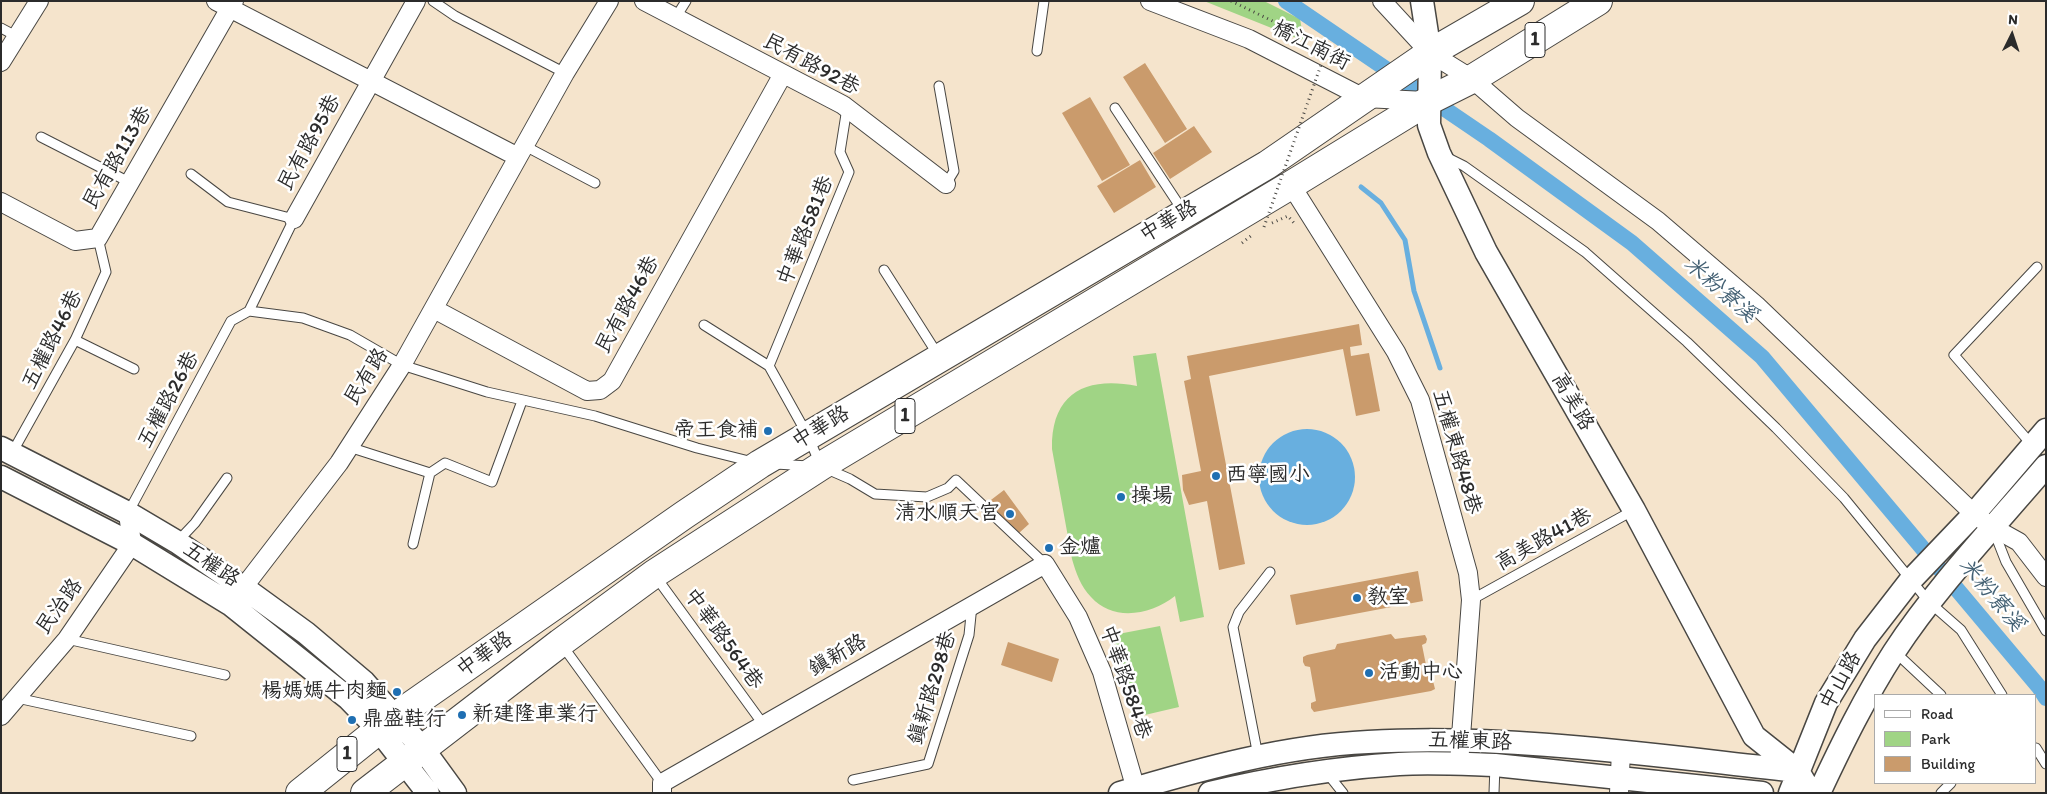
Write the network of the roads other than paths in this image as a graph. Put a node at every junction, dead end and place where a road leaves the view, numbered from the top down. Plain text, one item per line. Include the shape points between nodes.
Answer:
1 (39, 1) edge
2 (416, 1) edge
3 (433, 1) edge
4 (608, 1) edge
5 (644, 1) edge
6 (686, 1) edge
7 (1044, 1) edge
8 (1150, 1) edge
9 (1382, 1) edge
10 (1422, 1) edge
11 (1520, 1) edge
12 (1598, 1) edge
13 (227, 4) edge
14 (676, 17) junction
15 (9, 32) edge
16 (1037, 51) dead end
17 (1429, 56) junction
18 (1, 62) edge
19 (565, 73) junction
20 (783, 74) junction
21 (372, 80) junction
22 (1472, 80) junction
23 (939, 86) dead end
24 (1364, 98) junction
25 (847, 107) junction
26 (1115, 108) dead end
27 (1429, 113) junction
28 (40, 137) dead end
29 (521, 152) junction
30 (1439, 154) junction
31 (191, 174) dead end
32 (131, 183) junction
33 (595, 183) dead end
34 (946, 184) joint
35 (1291, 185) junction
36 (1, 202) edge
37 (1184, 213) junction
38 (294, 219) junction
39 (98, 238) junction
40 (2037, 267) dead end
41 (884, 270) dead end
42 (434, 309) junction
43 (249, 311) junction
44 (704, 325) dead end
45 (75, 340) junction
46 (939, 358) junction
47 (402, 365) junction
48 (769, 366) junction
49 (134, 369) dead end
50 (522, 401) junction
51 (808, 436) junction
52 (2039, 437) edge
53 (349, 447) junction
54 (7, 451) edge
55 (760, 464) junction
56 (821, 466) junction
57 (2044, 472) edge
58 (430, 473) junction
59 (1, 477) edge
60 (227, 478) dead end
61 (1634, 510) junction
62 (128, 513) junction
63 (1983, 521) junction
64 (176, 542) junction
65 (132, 544) junction
66 (413, 544) dead end
67 (1045, 564) junction
68 (1270, 572) dead end
69 (654, 574) junction
70 (2046, 577) edge
71 (1910, 581) junction
72 (237, 596) junction
73 (1471, 600) junction
74 (1929, 602) junction
75 (972, 605) junction
76 (2046, 630) edge
77 (67, 639) junction
78 (560, 643) junction
79 (1894, 651) junction
80 (225, 675) dead end
81 (1940, 694) edge
82 (2001, 694) edge
83 (17, 698) junction
84 (1, 716) edge
85 (387, 723) junction
86 (763, 724) junction
87 (192, 736) dead end
88 (1460, 739) junction
89 (2037, 750) edge
90 (1621, 752) junction
91 (414, 756) junction
92 (1258, 756) junction
93 (1459, 764) junction
94 (2046, 764) edge
95 (1495, 765) junction
96 (1325, 771) junction
97 (1798, 771) junction
98 (853, 780) dead end
99 (1950, 784) edge
100 (1620, 785) edge
101 (662, 788) edge
102 (1131, 791) edge
103 (1214, 792) edge
104 (300, 793) edge
105 (365, 793) edge
106 (428, 793) edge
107 (455, 793) edge
108 (1343, 793) edge
109 (1494, 793) edge
110 (1762, 793) edge
111 (1790, 793) edge
112 (1811, 793) edge
113 (1819, 793) edge
114 (1941, 793) edge

1 - 15 street
2 - 21 street, 民有路95巷
3 - 19 lane via 455,16
4 - 19 street, 民有路
5 - 14 street, 民有路92巷
6 - 14 lane
7 - 16 lane
8 - 24 street, 橋江南街 via 1248,39
9 - 17 street
10 - 17 street, 高美路
11 - 17 main road, 1
12 - 22 main road, 1
13 - 21 street
13 - 32 street, 民有路113巷
14 - 20 street, 民有路92巷
15 - 18 street
17 - 22 street
17 - 24 main road, 1
17 - 27 street, 高美路
19 - 29 street, 民有路
20 - 25 street, 民有路92巷
20 - 42 street, 民有路46巷 via 612,381 600,390 588,392
21 - 29 street
21 - 38 street, 民有路95巷
22 - 27 main road, 1
22 - 63 street via 1517,118 1658,221 1756,304
23 - 34 lane via 954,171
24 - 27 street, 橋江南街
24 - 37 main road, 中華路 / 1 via 1267,165
25 - 34 street, 民有路92巷
25 - 48 lane, 中華路581巷 via 840,152 849,172
26 - 37 lane
27 - 30 street, 高美路
27 - 35 main road, 中華路 / 1
28 - 32 lane
29 - 33 lane
29 - 42 street, 民有路
30 - 61 street, 高美路 via 1486,252
30 - 71 lane via 1464,166 1584,252 1687,342 1844,498
31 - 38 lane via 228,202
32 - 39 street, 民有路113巷
35 - 56 main road, 中華路 / 1
35 - 73 street, 五權東路48巷 via 1396,352 1420,400 1468,573
36 - 39 street, 民有路113巷 via 76,240
37 - 46 main road, 中華路 / 1
38 - 43 lane, 民有路95巷
39 - 45 lane, 五權路46巷 via 106,272
40 - 52 lane via 1954,355
41 - 46 lane
42 - 47 street, 民有路
43 - 47 lane via 303,318 350,335
43 - 62 lane, 五權路26巷 via 232,320
44 - 48 lane
45 - 49 lane
45 - 54 lane, 五權路46巷
46 - 51 main road, 中華路 / 1
47 - 50 lane
47 - 53 street, 民有路
48 - 51 lane
50 - 55 lane via 595,416
50 - 58 lane via 492,482 445,463
51 - 55 main road, 中華路 / 1
51 - 56 lane
52 - 63 street
53 - 58 lane
53 - 72 street, 民有路
54 - 62 street, 五權路
55 - 56 lane, 中華路584巷
55 - 85 main road, 中華路 / 1
56 - 67 lane, 中華路584巷 via 875,494 927,497 948,488 956,480
56 - 69 main road, 中華路 / 1
57 - 63 street
58 - 66 lane
59 - 65 street, 五權路
60 - 64 lane via 195,523
61 - 73 lane, 高美路41巷
61 - 97 street, 高美路 via 1754,736
62 - 64 street, 五權路
62 - 65 street
63 - 70 street via 2019,542
63 - 71 street, 中山路
63 - 74 street, 中山路
63 - 76 lane
64 - 72 street, 五權路
65 - 72 street, 五權路
65 - 77 street, 民治路
67 - 75 street, 鎮新路
67 - 102 street, 中華路584巷 via 1078,617 1102,672
68 - 92 lane via 1239,612 1233,627
69 - 78 main road, 中華路 / 1
69 - 86 lane, 中華路564巷
71 - 74 lane
71 - 97 street, 中山路 via 1865,639 1826,703
72 - 85 street, 五權路 via 306,633 364,682
73 - 88 street, 五權東路48巷
74 - 79 street, 中山路
74 - 82 lane via 1961,630
75 - 86 street, 鎮新路
75 - 98 lane, 鎮新路298巷 via 969,635 928,764
77 - 80 lane
77 - 83 street, 民治路
78 - 91 main road, 中華路 / 1
78 - 101 lane
79 - 81 lane
79 - 113 street, 中山路 via 1860,707
83 - 84 street, 民治路
83 - 87 lane
85 - 91 street
85 - 104 main road, 中華路 / 1
86 - 101 street, 鎮新路
88 - 90 street, 五權東路
88 - 92 street, 五權東路 via 1367,742
88 - 93 street, 五權東路48巷
89 - 94 lane
90 - 97 street, 五權東路
90 - 100 street
91 - 105 main road, 中華路 / 1
91 - 106 street
91 - 107 street
92 - 102 street, 五權東路
93 - 95 street, 五權東路
93 - 96 street, 五權東路 via 1400,764
95 - 100 street, 五權東路
95 - 109 lane
96 - 103 street, 五權東路
96 - 108 lane
97 - 111 street, 中山路
97 - 112 street
99 - 114 lane
100 - 110 street, 五權東路

